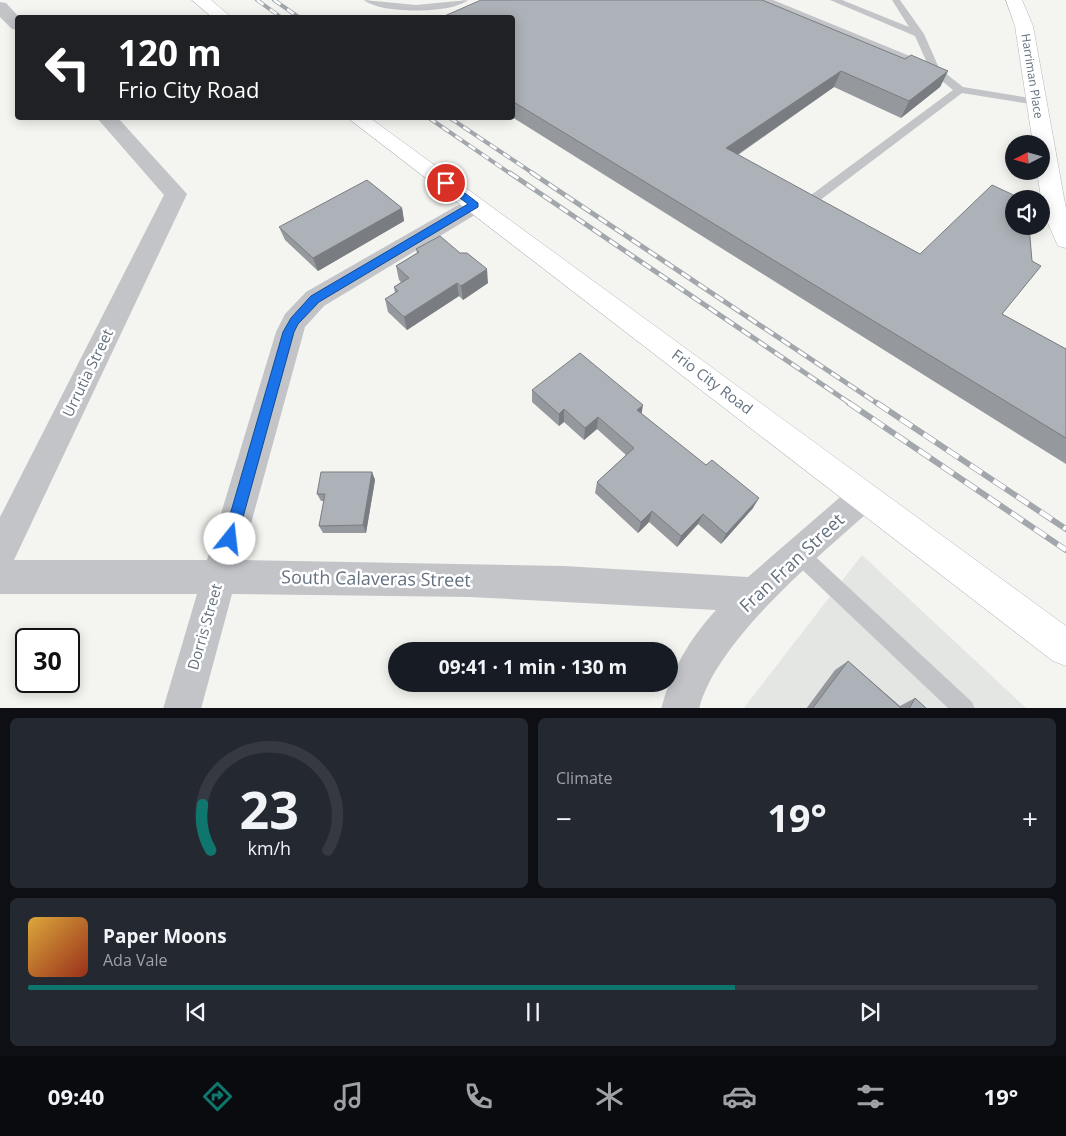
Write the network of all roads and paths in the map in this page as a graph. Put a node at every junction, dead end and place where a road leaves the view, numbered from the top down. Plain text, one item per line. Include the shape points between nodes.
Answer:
1 (200, 0) edge
2 (368, 0) edge
3 (464, 0) edge
4 (765, 0) edge
5 (896, 0) edge
6 (1014, 0) edge
7 (839, 1) edge
8 (0, 7) edge
9 (220, 15) edge
10 (15, 22) edge
11 (919, 34) junction
12 (935, 70) junction
13 (960, 90) junction
14 (1036, 102) junction
15 (109, 120) edge
16 (361, 120) edge
17 (815, 198) edge
18 (475, 205) junction
19 (1066, 240) edge
20 (864, 496) junction
21 (0, 552) edge
22 (799, 554) junction
23 (0, 577) edge
24 (219, 577) junction
25 (752, 595) junction
26 (1066, 648) edge
27 (182, 708) edge
28 (680, 708) edge
29 (965, 708) edge

1 - 9 street
2 - 3 lane via 380,4 430,7
4 - 12 lane
5 - 11 lane
6 - 14 street, Harriman Place via 1024,26
7 - 11 lane
8 - 10 street
11 - 12 lane
12 - 13 lane
13 - 14 lane
13 - 17 lane
14 - 19 street, Harriman Place via 1055,212
15 - 21 street, Urrutia Street via 176,194
16 - 18 street, Frio City Road
18 - 20 street, Frio City Road
18 - 24 street, Dorris Street via 315,299 294,321
20 - 22 street, Fran Fran Street
20 - 26 street, Frio City Road
22 - 25 street, Fran Fran Street
22 - 29 lane
23 - 24 street, South Calaveras Street
24 - 25 street, South Calaveras Street via 548,581
24 - 27 street, Dorris Street
25 - 28 street, Fran Fran Street via 691,671

